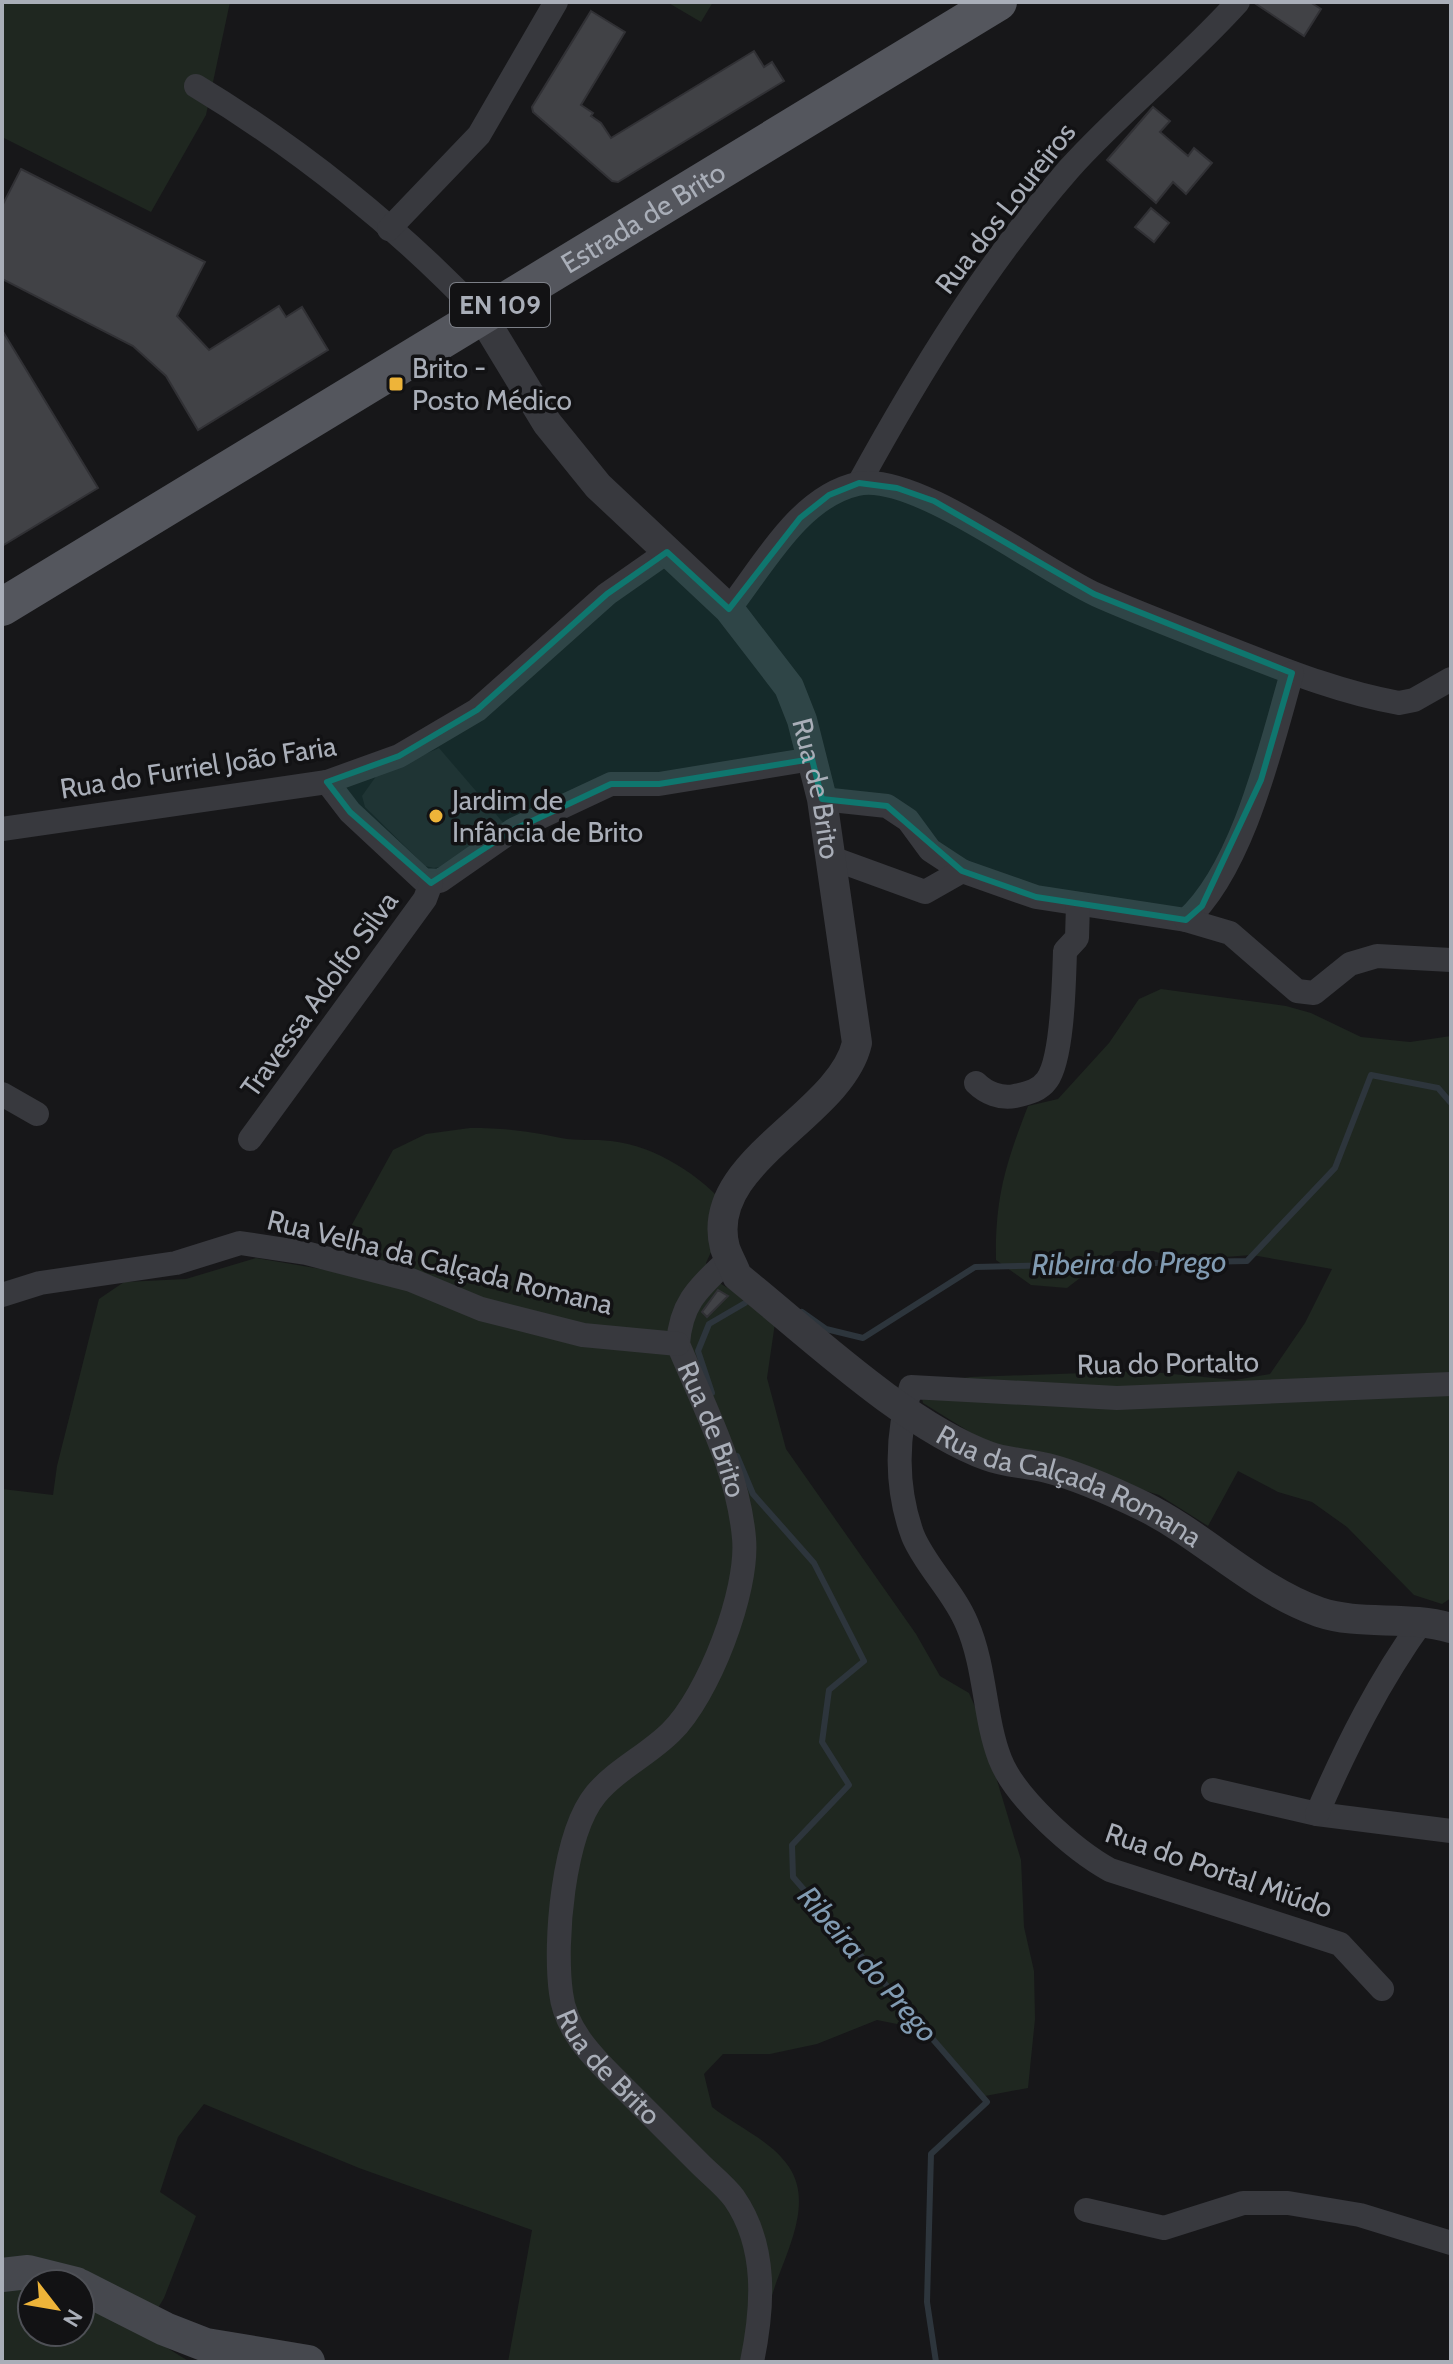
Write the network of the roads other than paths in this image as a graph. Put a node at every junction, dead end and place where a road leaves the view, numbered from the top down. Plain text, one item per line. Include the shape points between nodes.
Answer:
1 (556, 2) edge
2 (998, 2) edge
3 (1238, 2) edge
4 (196, 86) dead end
5 (389, 229) junction
6 (482, 316) junction
7 (859, 483) junction
8 (667, 552) junction
9 (2, 607) edge
10 (729, 609) junction
11 (1292, 673) junction
12 (1451, 679) edge
13 (812, 759) junction
14 (327, 782) junction
15 (822, 799) junction
16 (2, 829) edge
17 (829, 857) junction
18 (962, 871) junction
19 (431, 883) junction
20 (1078, 904) junction
21 (1186, 920) junction
22 (1451, 960) edge
23 (976, 1083) dead end
24 (2, 1094) edge
25 (37, 1114) dead end
26 (250, 1139) dead end
27 (730, 1258) junction
28 (2, 1295) edge
29 (678, 1344) junction
30 (1451, 1384) edge
31 (904, 1409) junction
32 (1437, 1624) edge
33 (1213, 1790) dead end
34 (1317, 1814) junction
35 (1451, 1831) edge
36 (1382, 1989) dead end
37 (1086, 2210) dead end
38 (1451, 2243) edge
39 (96, 2294) edge
40 (308, 2362) edge
41 (752, 2362) edge

1 - 5 street via 479,135
2 - 6 main road, Estrada de Brito / EN 109
3 - 7 street, Rua dos Loureiros via 1090,147 1040,206 951,325
4 - 5 street via 283,143
5 - 6 street
6 - 8 street, Rua de Brito via 547,423 598,486
6 - 9 main road, Estrada de Brito / EN 109
7 - 10 street via 829,495 800,518
7 - 11 street via 897,488 934,501 1094,594
8 - 10 street, Rua de Brito
8 - 14 street, Rua do Furriel João Faria via 607,594 477,710 399,756
10 - 13 street, Rua de Brito via 789,687
11 - 12 street via 1399,703
11 - 21 street via 1261,780 1232,851 1202,906
13 - 15 street, Rua de Brito
13 - 19 street via 659,784 611,784 513,830
14 - 16 street, Rua do Furriel João Faria
14 - 19 street via 350,812
15 - 17 street, Rua de Brito
15 - 18 street via 887,806 908,820 930,850
17 - 18 street via 925,892
17 - 27 street, Rua de Brito via 857,1043 853,1062 838,1085 741,1177 724,1215
18 - 20 street via 1036,897
19 - 26 street, Travessa Adolfo Silva via 425,899
20 - 21 street
20 - 23 street via 1077,938 1065,951 1063,1013 1049,1078 1035,1092 1007,1098
21 - 22 street via 1230,933 1297,991 1314,993 1350,964 1377,956
24 - 25 street
27 - 29 street, Rua de Brito via 694,1293 680,1320
27 - 31 street, Rua da Calçada Romana via 737,1276
28 - 29 street, Rua Velha da Calçada Romana via 40,1283 176,1263 240,1243 396,1276 481,1309 583,1335
29 - 41 street, Rua de Brito via 735,1483 745,1541 740,1583 714,1668 693,1707 596,1794 580,1820 571,1844 559,1945 561,1995 584,2047 734,2198 752,2234 762,2280
30 - 31 street, Rua do Portalto via 1117,1398 911,1387
31 - 32 street, Rua da Calçada Romana via 989,1457 1049,1468 1144,1507 1288,1599 1322,1613
31 - 36 street, Rua do Portal Miúdo via 898,1440 914,1537 966,1619 978,1651 1000,1760 1029,1801 1087,1857 1110,1870 1340,1944
32 - 34 street via 1386,1672
33 - 34 street
34 - 35 street
37 - 38 street via 1164,2228 1243,2203 1288,2203 1360,2215
39 - 40 main road via 206,2345

